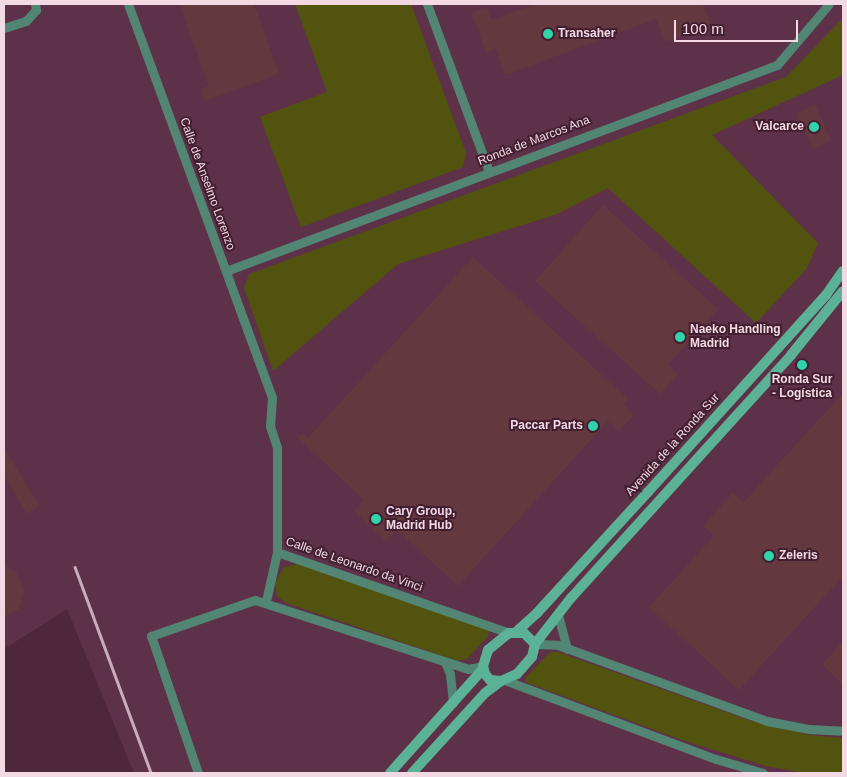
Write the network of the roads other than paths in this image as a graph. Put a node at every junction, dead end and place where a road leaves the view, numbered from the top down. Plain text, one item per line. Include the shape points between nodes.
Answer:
1 (35, 4) edge
2 (128, 4) edge
3 (427, 4) edge
4 (829, 4) edge
5 (4, 28) edge
6 (488, 172) junction
7 (843, 270) edge
8 (226, 271) junction
9 (843, 291) edge
10 (277, 552) junction
11 (266, 602) junction
12 (558, 615) junction
13 (512, 632) junction
14 (535, 644) junction
15 (567, 649) junction
16 (445, 662) junction
17 (483, 668) junction
18 (504, 681) junction
19 (453, 703) junction
20 (843, 731) edge
21 (198, 773) edge
22 (390, 773) edge
23 (412, 773) edge
24 (763, 773) edge

1 - 5 street via 36,10 26,21
2 - 8 street, Calle de Anselmo Lorenzo
3 - 6 street
4 - 6 street, Ronda de Marcos Ana via 777,65
6 - 8 street, Ronda de Marcos Ana
7 - 13 main road, Avenida de la Ronda Sur via 826,295 648,492 537,613
8 - 10 street, Calle de Anselmo Lorenzo via 272,398 270,426 277,447
9 - 12 main road via 792,355
10 - 11 street, Calle de Leonardo da Vinci
10 - 13 street, Calle de Leonardo da Vinci
11 - 16 street
11 - 21 street via 255,600 151,636
12 - 14 main road
12 - 15 street
13 - 14 main road via 531,637
13 - 17 main road, Avenida de la Ronda Sur via 488,650
14 - 15 street via 547,643
14 - 18 main road via 532,657
15 - 20 street via 767,721
16 - 17 street via 468,669
16 - 19 street via 450,674
17 - 18 main road via 490,680
17 - 19 main road
18 - 23 main road via 485,693
18 - 24 street via 716,759
19 - 22 main road

